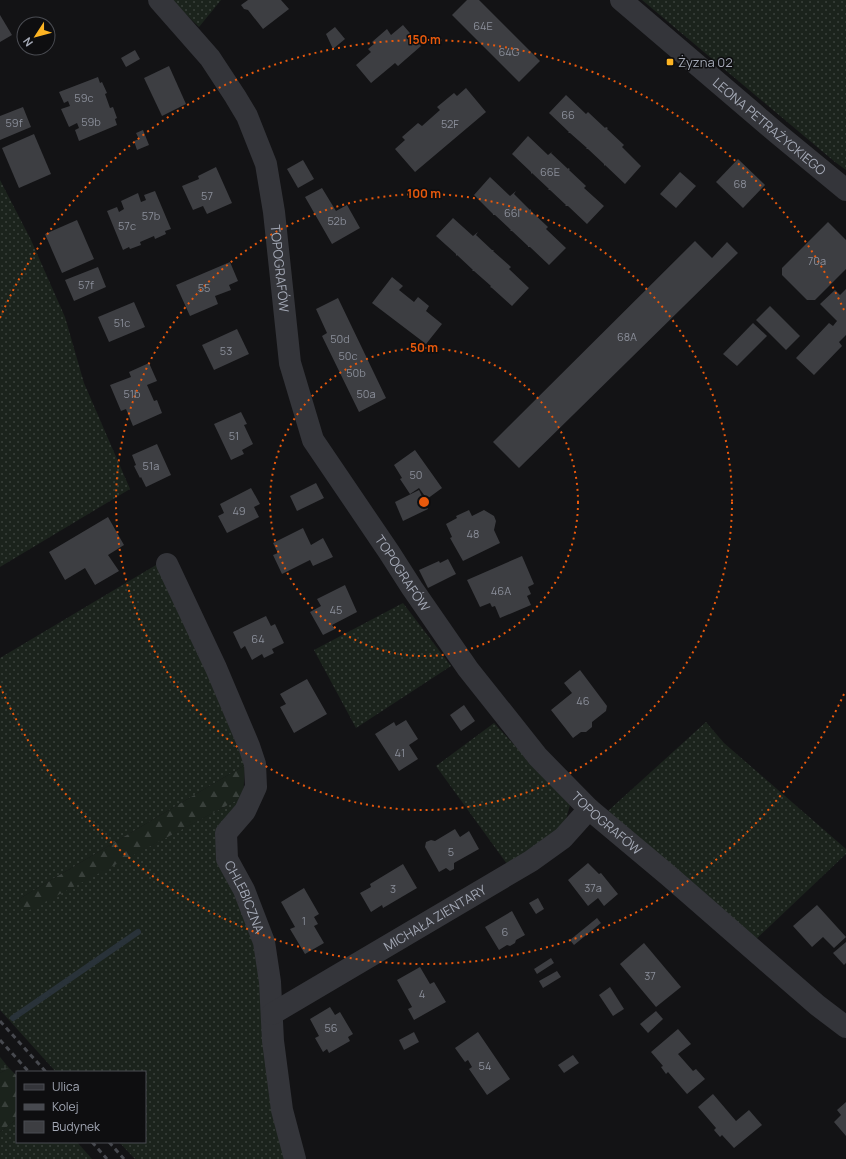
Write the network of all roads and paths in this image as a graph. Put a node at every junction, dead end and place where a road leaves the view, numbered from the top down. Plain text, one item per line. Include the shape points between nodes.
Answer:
1 (159, 0) edge
2 (621, 0) edge
3 (846, 190) edge
4 (167, 564) dead end
5 (589, 810) junction
6 (272, 1014) junction
7 (846, 1027) edge
8 (295, 1159) edge

1 - 5 street, TOPOGRAFÓW via 210,58 231,90 247,116 266,164 274,212 290,363 313,440 468,669 538,757
2 - 3 street, LEONA PETRAŻYCKIEGO
4 - 6 street, CHLEBICZNA via 216,668 255,764 256,787 245,811 226,833 227,859 244,890 264,942
5 - 6 street, MICHAŁA ZIENTARY via 563,838 530,861
5 - 7 street, TOPOGRAFÓW
6 - 8 street, CHLEBICZNA via 272,1041 282,1110

